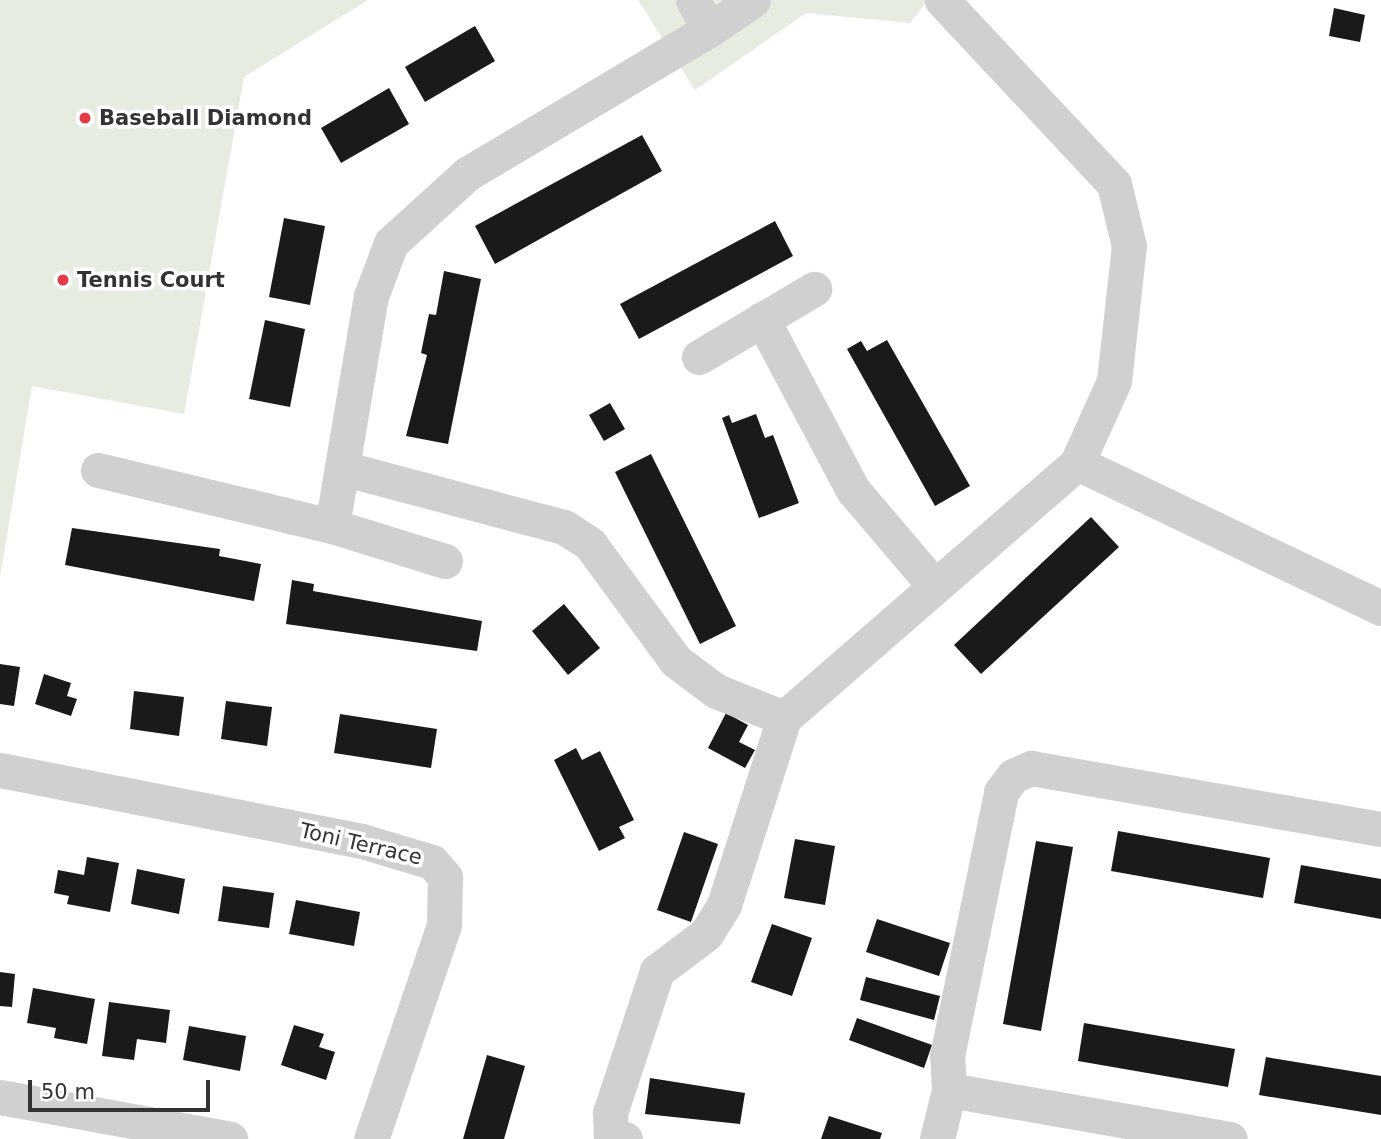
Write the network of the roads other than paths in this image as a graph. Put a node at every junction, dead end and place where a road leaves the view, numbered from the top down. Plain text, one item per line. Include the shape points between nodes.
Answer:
1 (693, 0) edge
2 (753, 0) edge
3 (942, 0) edge
4 (709, 30) junction
5 (814, 289) dead end
6 (762, 319) junction
7 (699, 357) dead end
8 (1077, 463) junction
9 (342, 468) junction
10 (98, 470) dead end
11 (332, 526) junction
12 (444, 561) dead end
13 (932, 583) junction
14 (1381, 608) edge
15 (784, 718) junction
16 (0, 770) edge
17 (1381, 829) edge
18 (949, 1090) junction
19 (0, 1097) edge
20 (230, 1139) edge
21 (371, 1139) edge
22 (625, 1139) edge
23 (937, 1139) edge
24 (1230, 1139) edge

1 - 4 street
2 - 4 street
3 - 8 street via 1114,184 1129,246 1126,311 1114,381
4 - 9 street via 467,174 391,243 371,296
5 - 6 street
6 - 7 street
6 - 13 street via 853,490
8 - 13 street
8 - 14 street
9 - 11 street
9 - 15 street via 564,527 590,544 676,661 716,691
10 - 11 street
11 - 12 street
13 - 15 street
15 - 22 street via 724,905 706,934 657,971 610,1113 611,1135
16 - 21 street, Toni Terrace via 362,841 432,862 445,877 446,914
17 - 18 street via 1031,768 1013,776 1001,792 947,1056
18 - 23 street
18 - 24 street
19 - 20 street

